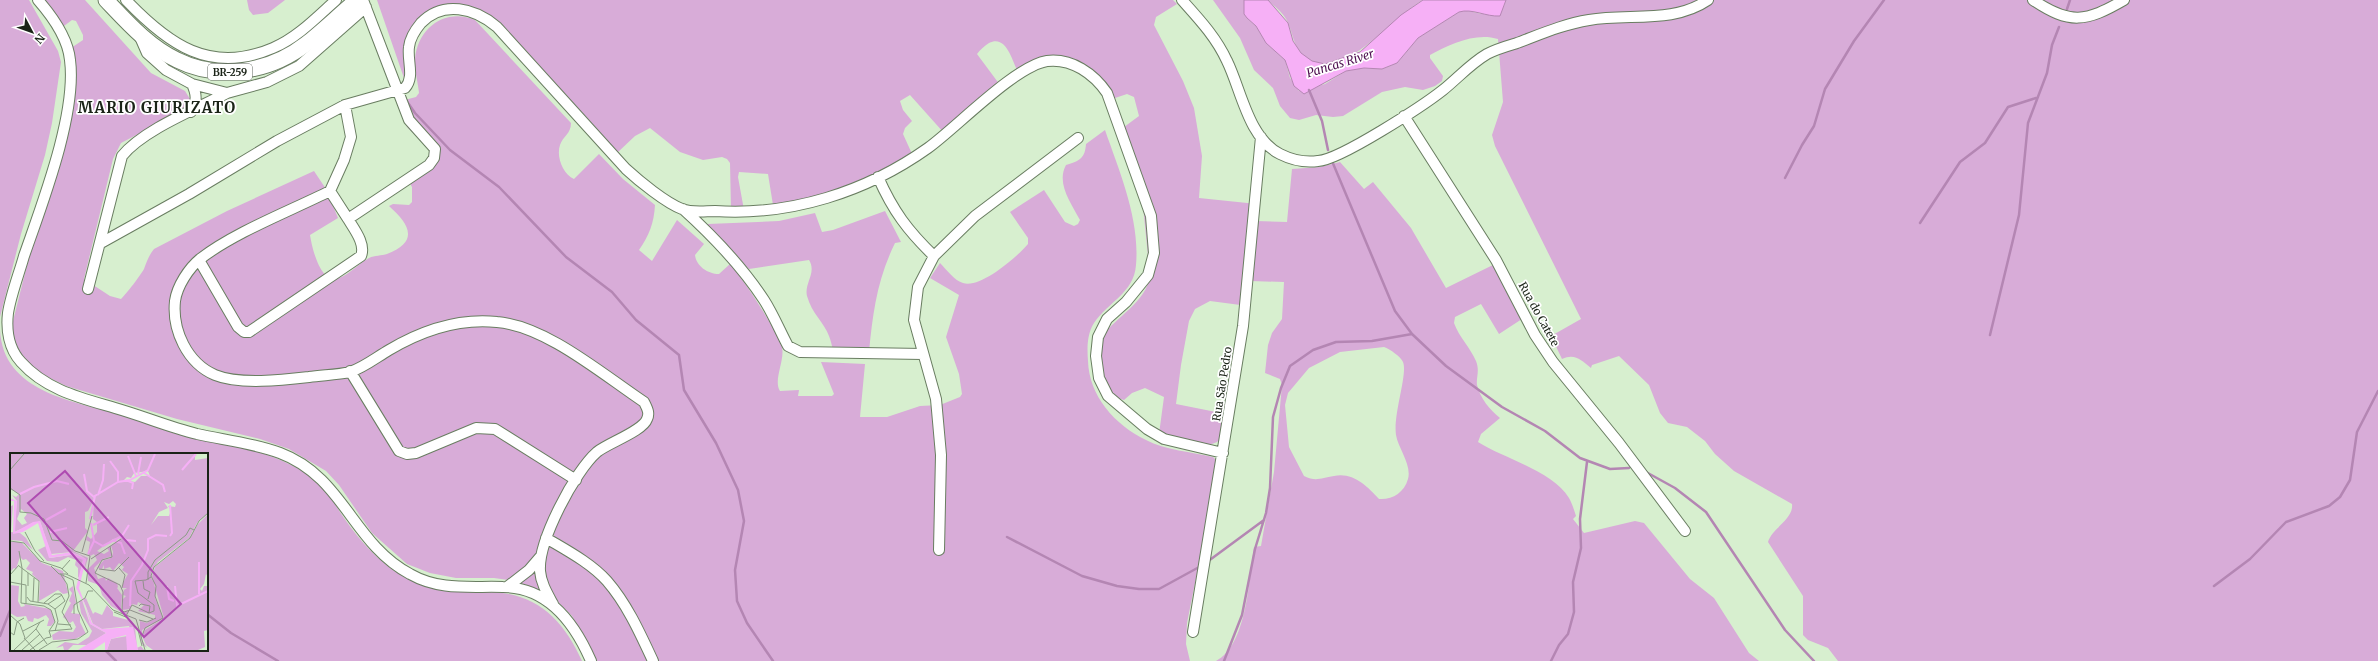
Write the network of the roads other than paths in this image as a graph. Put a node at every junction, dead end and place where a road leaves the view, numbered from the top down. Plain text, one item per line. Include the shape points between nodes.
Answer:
1 (38, 0) edge
2 (106, 0) edge
3 (126, 0) edge
4 (336, 0) edge
5 (1182, 0) edge
6 (1708, 0) edge
7 (2034, 0) edge
8 (2124, 0) edge
9 (362, 2) edge
10 (138, 32) junction
11 (192, 84) junction
12 (399, 91) junction
13 (227, 93) junction
14 (345, 105) junction
15 (191, 112) junction
16 (1404, 116) junction
17 (1261, 137) junction
18 (1078, 138) dead end
19 (878, 177) junction
20 (330, 191) junction
21 (682, 209) junction
22 (348, 219) junction
23 (101, 243) junction
24 (934, 256) junction
25 (199, 260) junction
26 (88, 289) dead end
27 (923, 354) junction
28 (350, 372) junction
29 (1223, 453) junction
30 (576, 480) junction
31 (1685, 532) dead end
32 (546, 538) junction
33 (939, 550) dead end
34 (541, 556) junction
35 (507, 587) junction
36 (553, 604) junction
37 (1194, 632) dead end
38 (591, 661) edge
39 (653, 661) edge

1 - 35 street via 62,35 70,59 71,87 55,162 8,312 11,347 19,360 36,376 56,389 196,433 281,453 313,471 335,492 364,536 384,558 410,575 435,585 459,588
2 - 10 highway, BR-259
3 - 4 street via 168,39 190,52 214,58 243,58 274,48 303,29
5 - 17 street via 1209,30 1228,61 1241,100
6 - 16 street via 1697,7 1671,16 1619,16 1561,26 1487,54 1462,71 1444,89
7 - 8 street via 2056,14 2072,19 2089,16
9 - 10 highway, BR-259 via 305,44 274,63 246,71 220,72 198,68 166,54
9 - 12 street
9 - 13 street via 299,66 266,82
10 - 11 street via 147,53 156,62
11 - 13 street
11 - 15 street via 196,92 196,102
12 - 14 street
12 - 21 street via 408,85 409,46 425,18 440,9 469,9 484,16 497,27 626,169 640,182
12 - 22 street via 409,120 435,149 434,158 429,165
13 - 15 street
14 - 20 street via 351,137
14 - 23 street via 277,140 189,194
15 - 23 street via 144,137 128,148 122,156
16 - 17 street via 1345,150 1320,161 1298,161 1278,153
16 - 31 street, Rua do Catete via 1492,254 1538,341
17 - 29 street, Rua São Pedro via 1243,326
18 - 24 street via 975,216
19 - 21 street via 825,199 775,210 730,212
19 - 24 street via 890,205 901,222
19 - 29 street via 928,148 1008,82 1031,68 1046,62 1060,61 1079,67 1097,78 1107,93 1151,216 1154,253 1148,275 1126,302 1106,319 1098,338 1098,378 1108,396 1147,429 1164,439
20 - 22 street
20 - 25 street via 234,238
21 - 27 street via 712,235 743,269 765,302 788,346 793,350
22 - 25 street via 362,244 361,256 249,332 244,332 238,327
23 - 26 street
24 - 27 street via 918,287 914,320
25 - 28 street via 184,278 175,300 175,323 182,344 197,362 215,375 236,380 294,379
27 - 33 street via 936,400 941,455
28 - 30 street via 399,451 406,454 416,453 476,428 486,427 495,429
28 - 30 street via 406,340 459,322 496,322 524,327 553,341 579,358 644,402 648,410 647,420 641,426 596,453
29 - 37 street, Rua São Pedro
30 - 32 street via 552,520
32 - 34 street
32 - 39 street via 573,554 606,581 629,612
34 - 35 street via 524,575
34 - 36 street via 542,582
35 - 36 street via 534,594
36 - 38 street via 568,620

